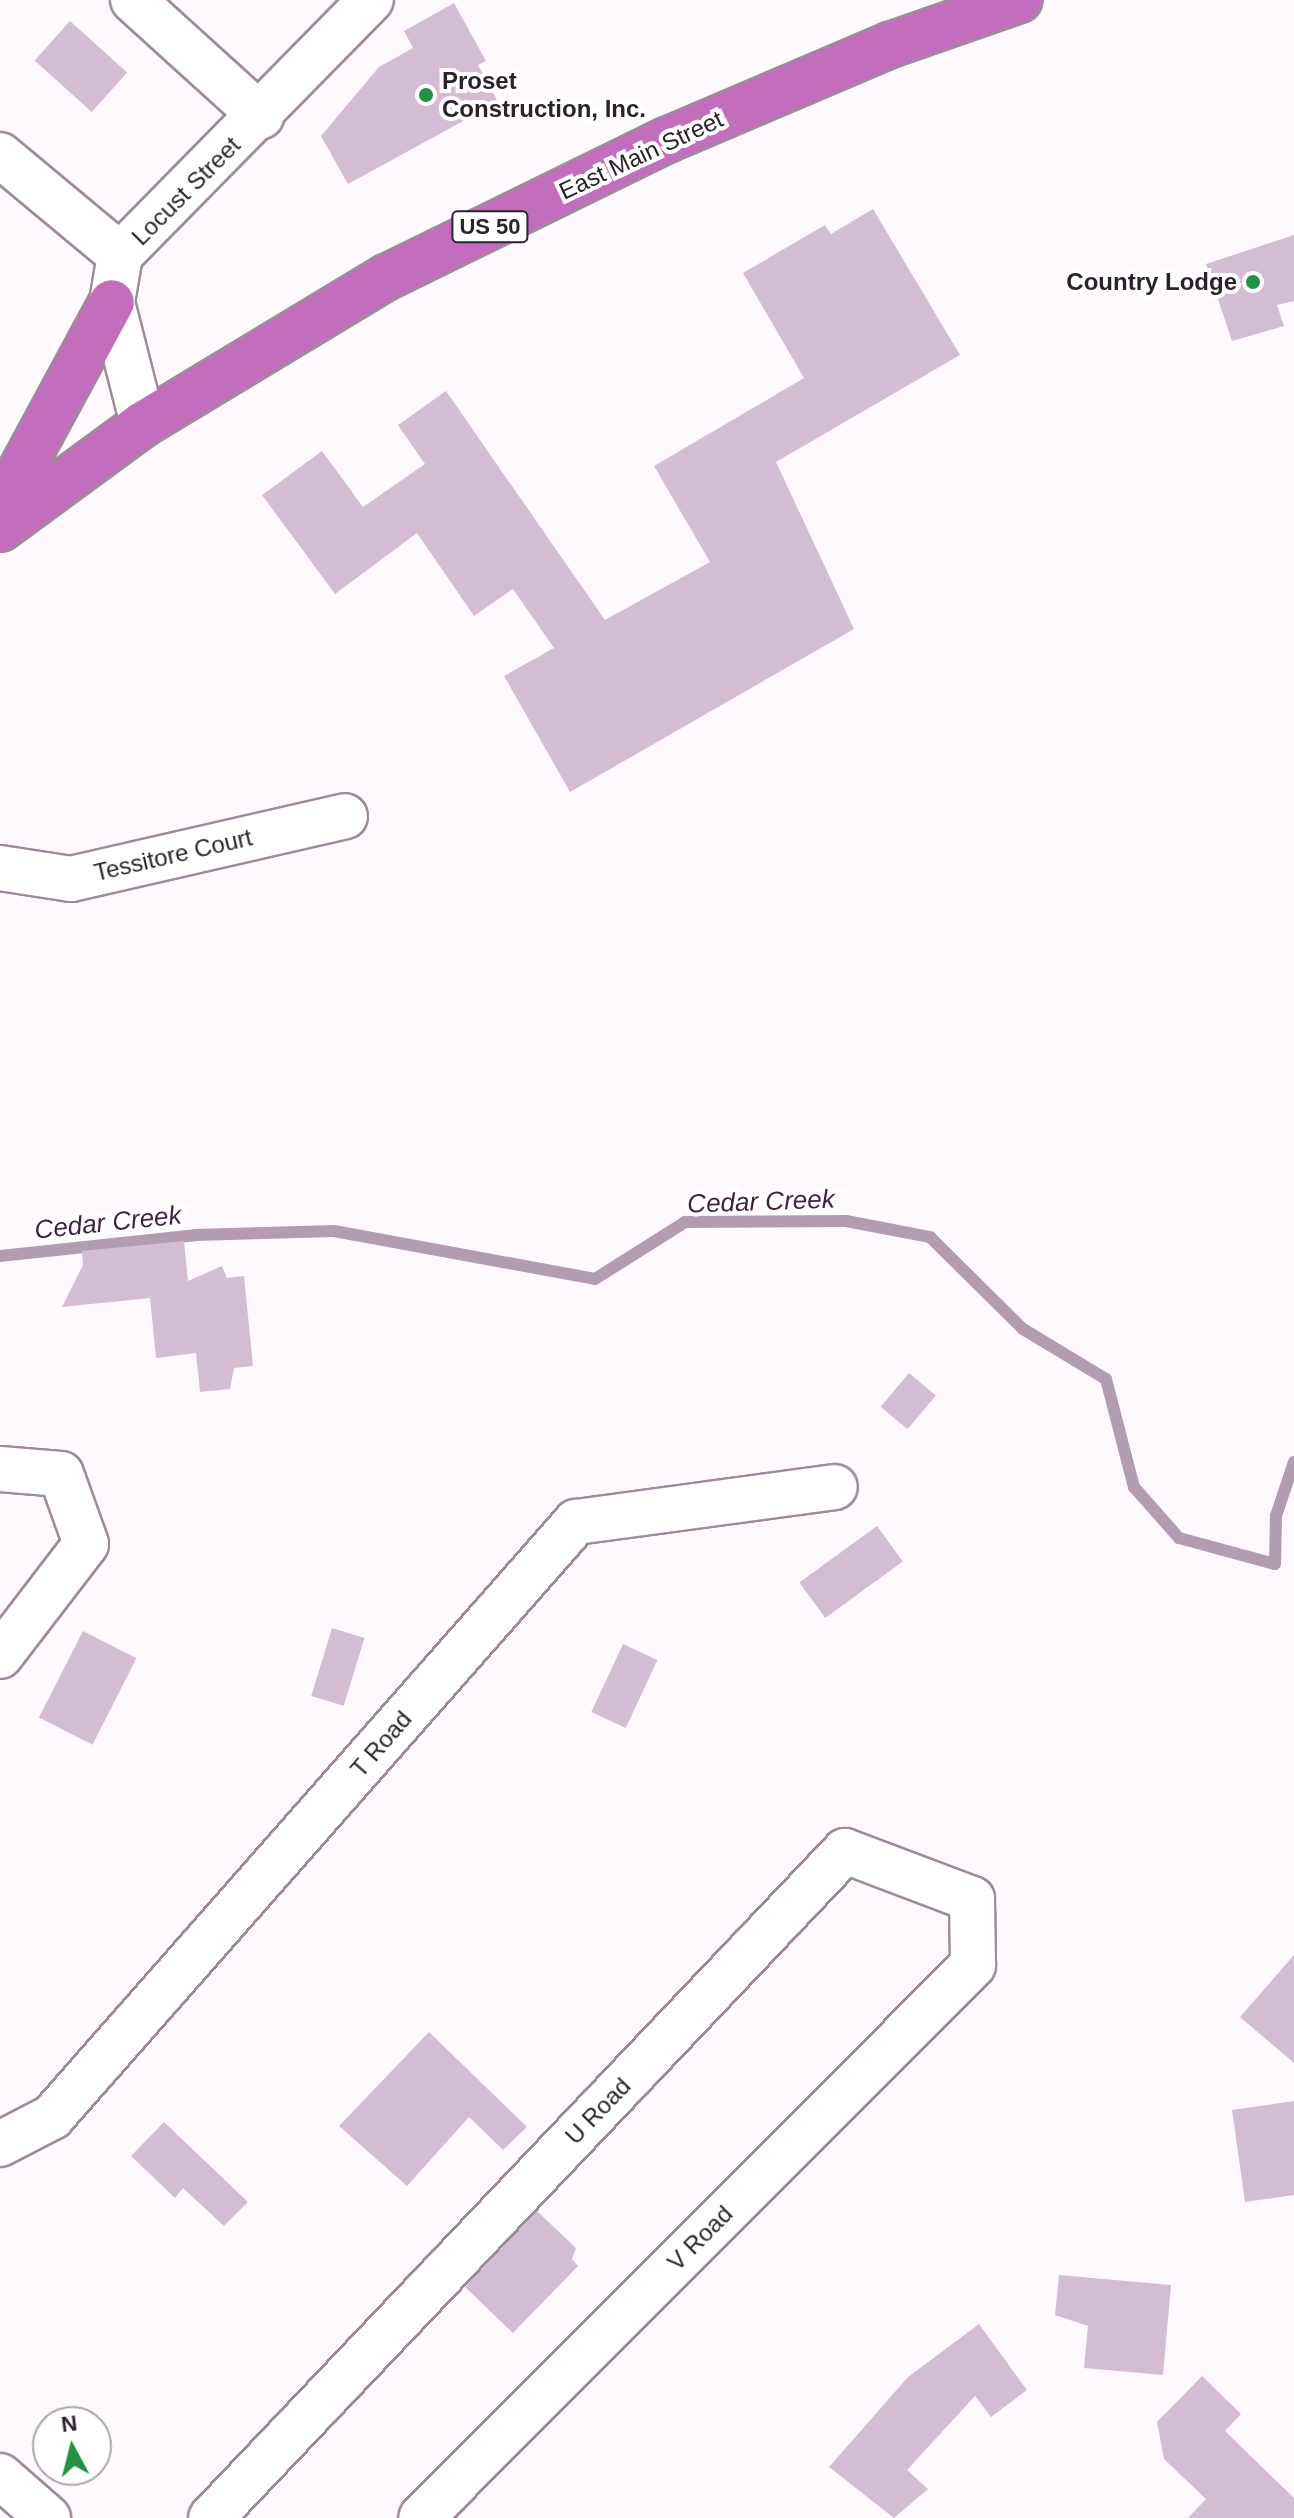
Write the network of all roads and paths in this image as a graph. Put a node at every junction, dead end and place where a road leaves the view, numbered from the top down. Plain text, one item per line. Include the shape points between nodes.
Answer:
1 (133, 0) edge
2 (371, 0) edge
3 (1019, 0) edge
4 (261, 116) junction
5 (0, 155) edge
6 (120, 255) junction
7 (112, 302) junction
8 (143, 424) junction
9 (0, 509) edge
10 (0, 529) edge
11 (345, 816) dead end
12 (0, 868) edge
13 (0, 1469) edge
14 (835, 1487) dead end
15 (0, 1656) edge
16 (973, 1965) joint
17 (0, 2144) edge
18 (0, 2476) edge
19 (427, 2515) edge
20 (43, 2516) edge
21 (211, 2518) edge

1 - 4 street
2 - 4 street, Locust Street
3 - 8 highway, East Main Street / US 50 via 890,45 667,140 387,277
4 - 6 street, Locust Street
5 - 6 street
6 - 7 street, Locust Street
7 - 8 street, Locust Street
7 - 9 highway
8 - 10 highway, East Main Street / US 50
11 - 12 street, Tessitore Court via 71,879
13 - 15 street via 61,1474 86,1544
14 - 17 street, T Road via 576,1522 52,2117
16 - 19 street, V Road
16 - 21 street, U Road via 972,1899 845,1851
18 - 20 street

